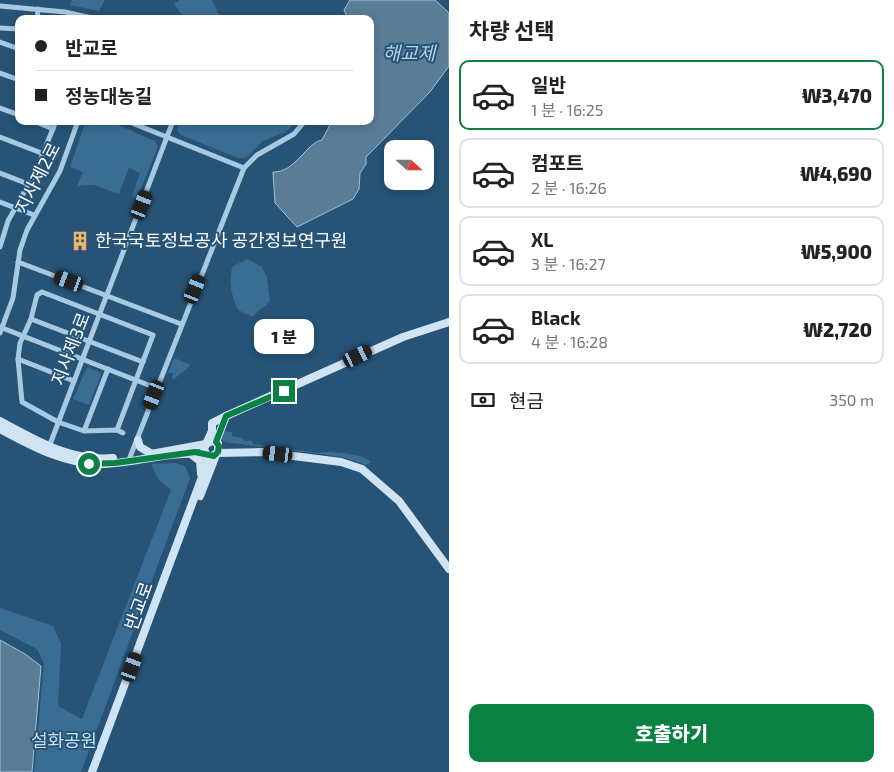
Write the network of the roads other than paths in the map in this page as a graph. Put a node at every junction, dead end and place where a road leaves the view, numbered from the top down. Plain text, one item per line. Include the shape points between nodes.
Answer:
1 (0, 6) edge
2 (38, 9) junction
3 (37, 15) edge
4 (78, 15) edge
5 (0, 28) edge
6 (15, 29) edge
7 (0, 42) edge
8 (15, 48) edge
9 (0, 73) edge
10 (15, 79) edge
11 (0, 108) edge
12 (15, 114) edge
13 (44, 125) edge
14 (54, 125) edge
15 (77, 125) edge
16 (136, 125) edge
17 (172, 125) edge
18 (302, 125) edge
19 (53, 129) junction
20 (0, 137) edge
21 (167, 137) junction
22 (44, 154) junction
23 (244, 168) junction
24 (0, 173) edge
25 (28, 184) junction
26 (0, 202) edge
27 (15, 207) junction
28 (34, 215) junction
29 (1, 236) edge
30 (0, 247) edge
31 (18, 262) junction
32 (106, 295) junction
33 (98, 314) junction
34 (31, 319) junction
35 (449, 322) edge
36 (181, 324) junction
37 (1, 329) edge
38 (23, 336) junction
39 (88, 342) junction
40 (18, 359) junction
41 (82, 360) junction
42 (143, 362) junction
43 (108, 369) junction
44 (136, 380) junction
45 (74, 381) junction
46 (156, 388) junction
47 (226, 416) junction
48 (0, 421) edge
49 (58, 422) junction
50 (214, 422) junction
51 (0, 429) edge
52 (220, 430) junction
53 (84, 431) junction
54 (138, 440) junction
55 (212, 443) junction
56 (49, 447) junction
57 (262, 452) junction
58 (152, 454) junction
59 (191, 454) junction
60 (217, 454) junction
61 (206, 455) junction
62 (130, 457) junction
63 (202, 479) junction
64 (192, 506) junction
65 (449, 570) edge
66 (92, 772) edge

1 - 2 street
2 - 3 street
2 - 4 street
5 - 6 street
7 - 8 street
9 - 10 street
11 - 12 street
13 - 19 street
14 - 19 street
15 - 28 street, 지사제2로 via 60,171
16 - 21 street
17 - 21 street, 지사제3로
18 - 23 street via 294,134 257,155
19 - 22 street
20 - 22 street
21 - 23 street
21 - 32 street, 지사제3로
22 - 25 street
23 - 36 street
24 - 25 street
25 - 27 street
26 - 27 street
27 - 28 street
27 - 29 street
28 - 31 street, 지사제2로
29 - 30 street
31 - 32 street
31 - 37 street, 지사제2로 via 13,298
32 - 33 street, 지사제3로
32 - 36 street
33 - 34 street via 42,292 37,295
33 - 39 street, 지사제3로
33 - 42 street via 153,335
34 - 38 street
34 - 39 street
35 - 47 street via 403,337
36 - 46 street
37 - 38 street
38 - 40 street
38 - 41 street
39 - 41 street, 지사제3로
39 - 42 street
40 - 45 street
40 - 49 street via 22,402
41 - 43 street
41 - 45 street, 지사제3로
42 - 44 street
43 - 44 street
43 - 53 street
44 - 46 street
44 - 53 street via 120,432
45 - 49 street, 지사제3로
46 - 54 street
47 - 50 street
47 - 52 street
48 - 56 street
49 - 53 street
49 - 56 street, 지사제3로
50 - 52 street
50 - 55 street
51 - 59 street via 75,463 115,463
52 - 55 street
54 - 58 street via 140,447
54 - 62 street
55 - 57 street
55 - 58 street
55 - 60 street, 반교로
55 - 61 street, 반교로 via 204,449
56 - 62 street via 78,458
57 - 60 street
57 - 65 street via 341,462 369,473 399,501
58 - 62 street
59 - 61 street
59 - 63 street via 200,461
60 - 61 street via 212,457
60 - 64 street, 반교로 via 202,492
61 - 63 street, 반교로 via 208,461
63 - 64 street, 반교로
64 - 66 street, 반교로

